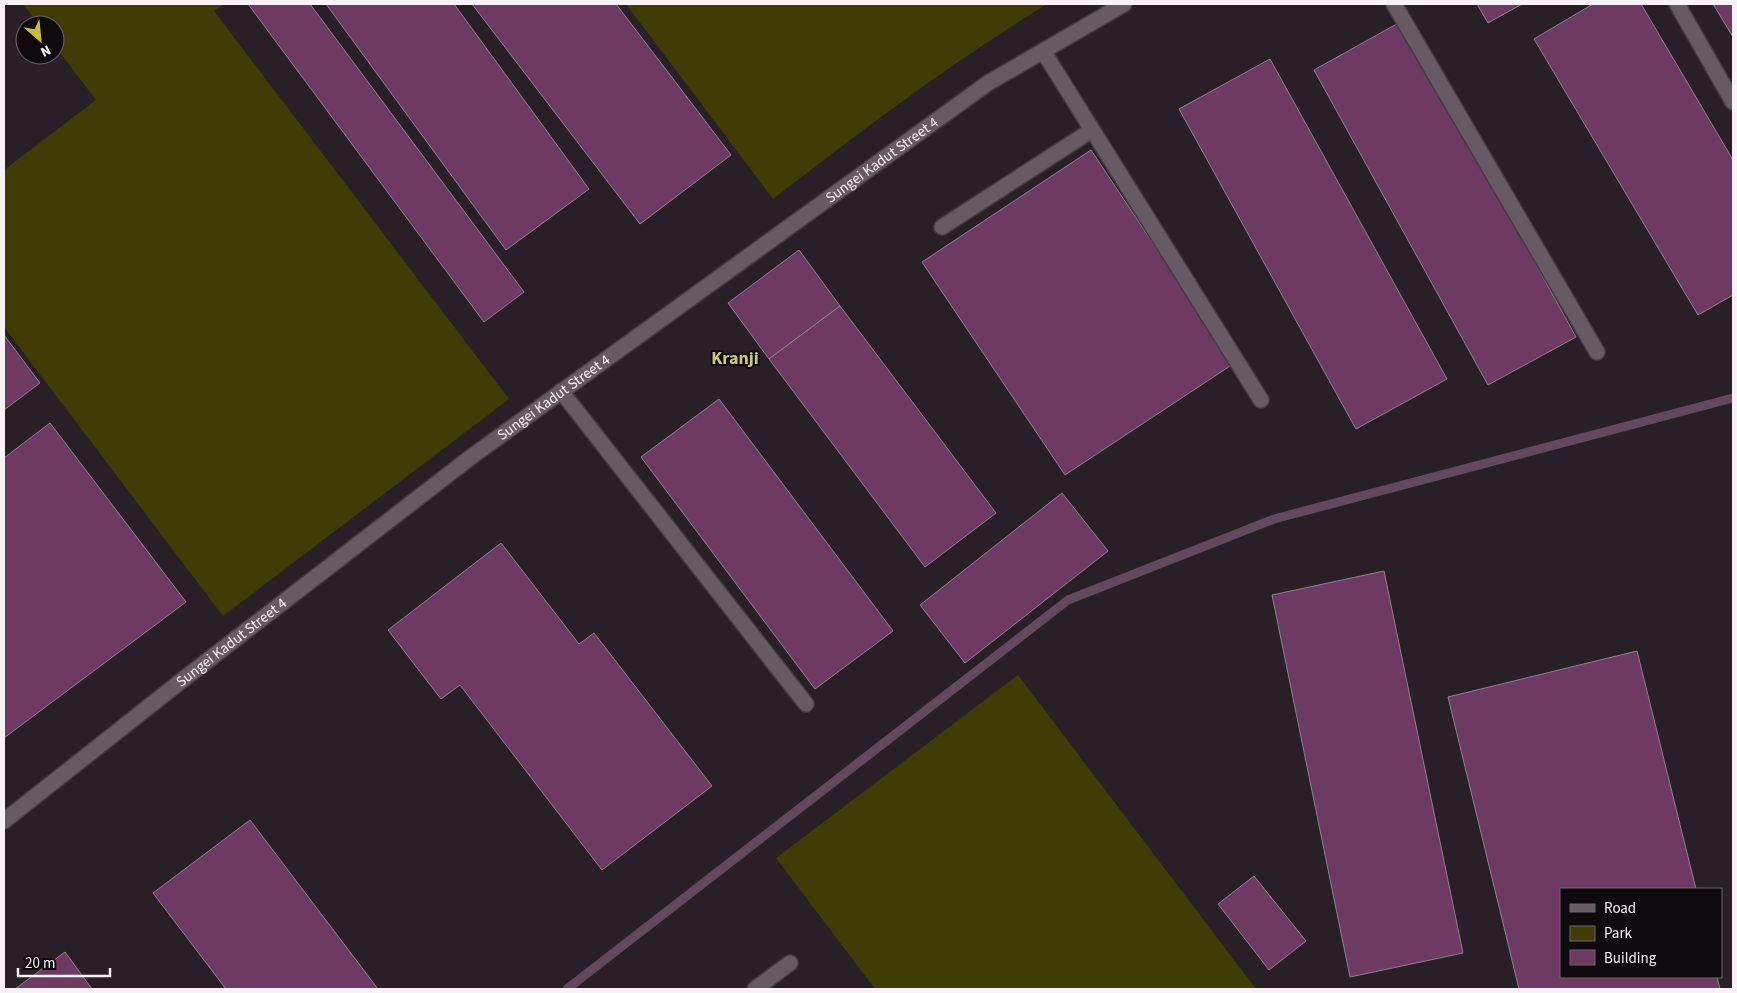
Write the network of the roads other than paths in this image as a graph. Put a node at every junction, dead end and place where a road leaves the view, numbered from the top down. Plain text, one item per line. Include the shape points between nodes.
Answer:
1 (1124, 4) edge
2 (1394, 4) edge
3 (1677, 4) edge
4 (1043, 51) junction
5 (1733, 102) edge
6 (1092, 130) junction
7 (942, 227) dead end
8 (1597, 352) dead end
9 (562, 391) junction
10 (1260, 400) dead end
11 (806, 704) dead end
12 (4, 821) edge
13 (790, 964) dead end
14 (755, 989) edge

1 - 4 street, Sungei Kadut Street 4
2 - 8 street
3 - 5 street
4 - 6 street
4 - 9 street, Sungei Kadut Street 4 via 988,83
6 - 7 street
6 - 10 street
9 - 11 street
9 - 12 street, Sungei Kadut Street 4 via 425,492
13 - 14 street

